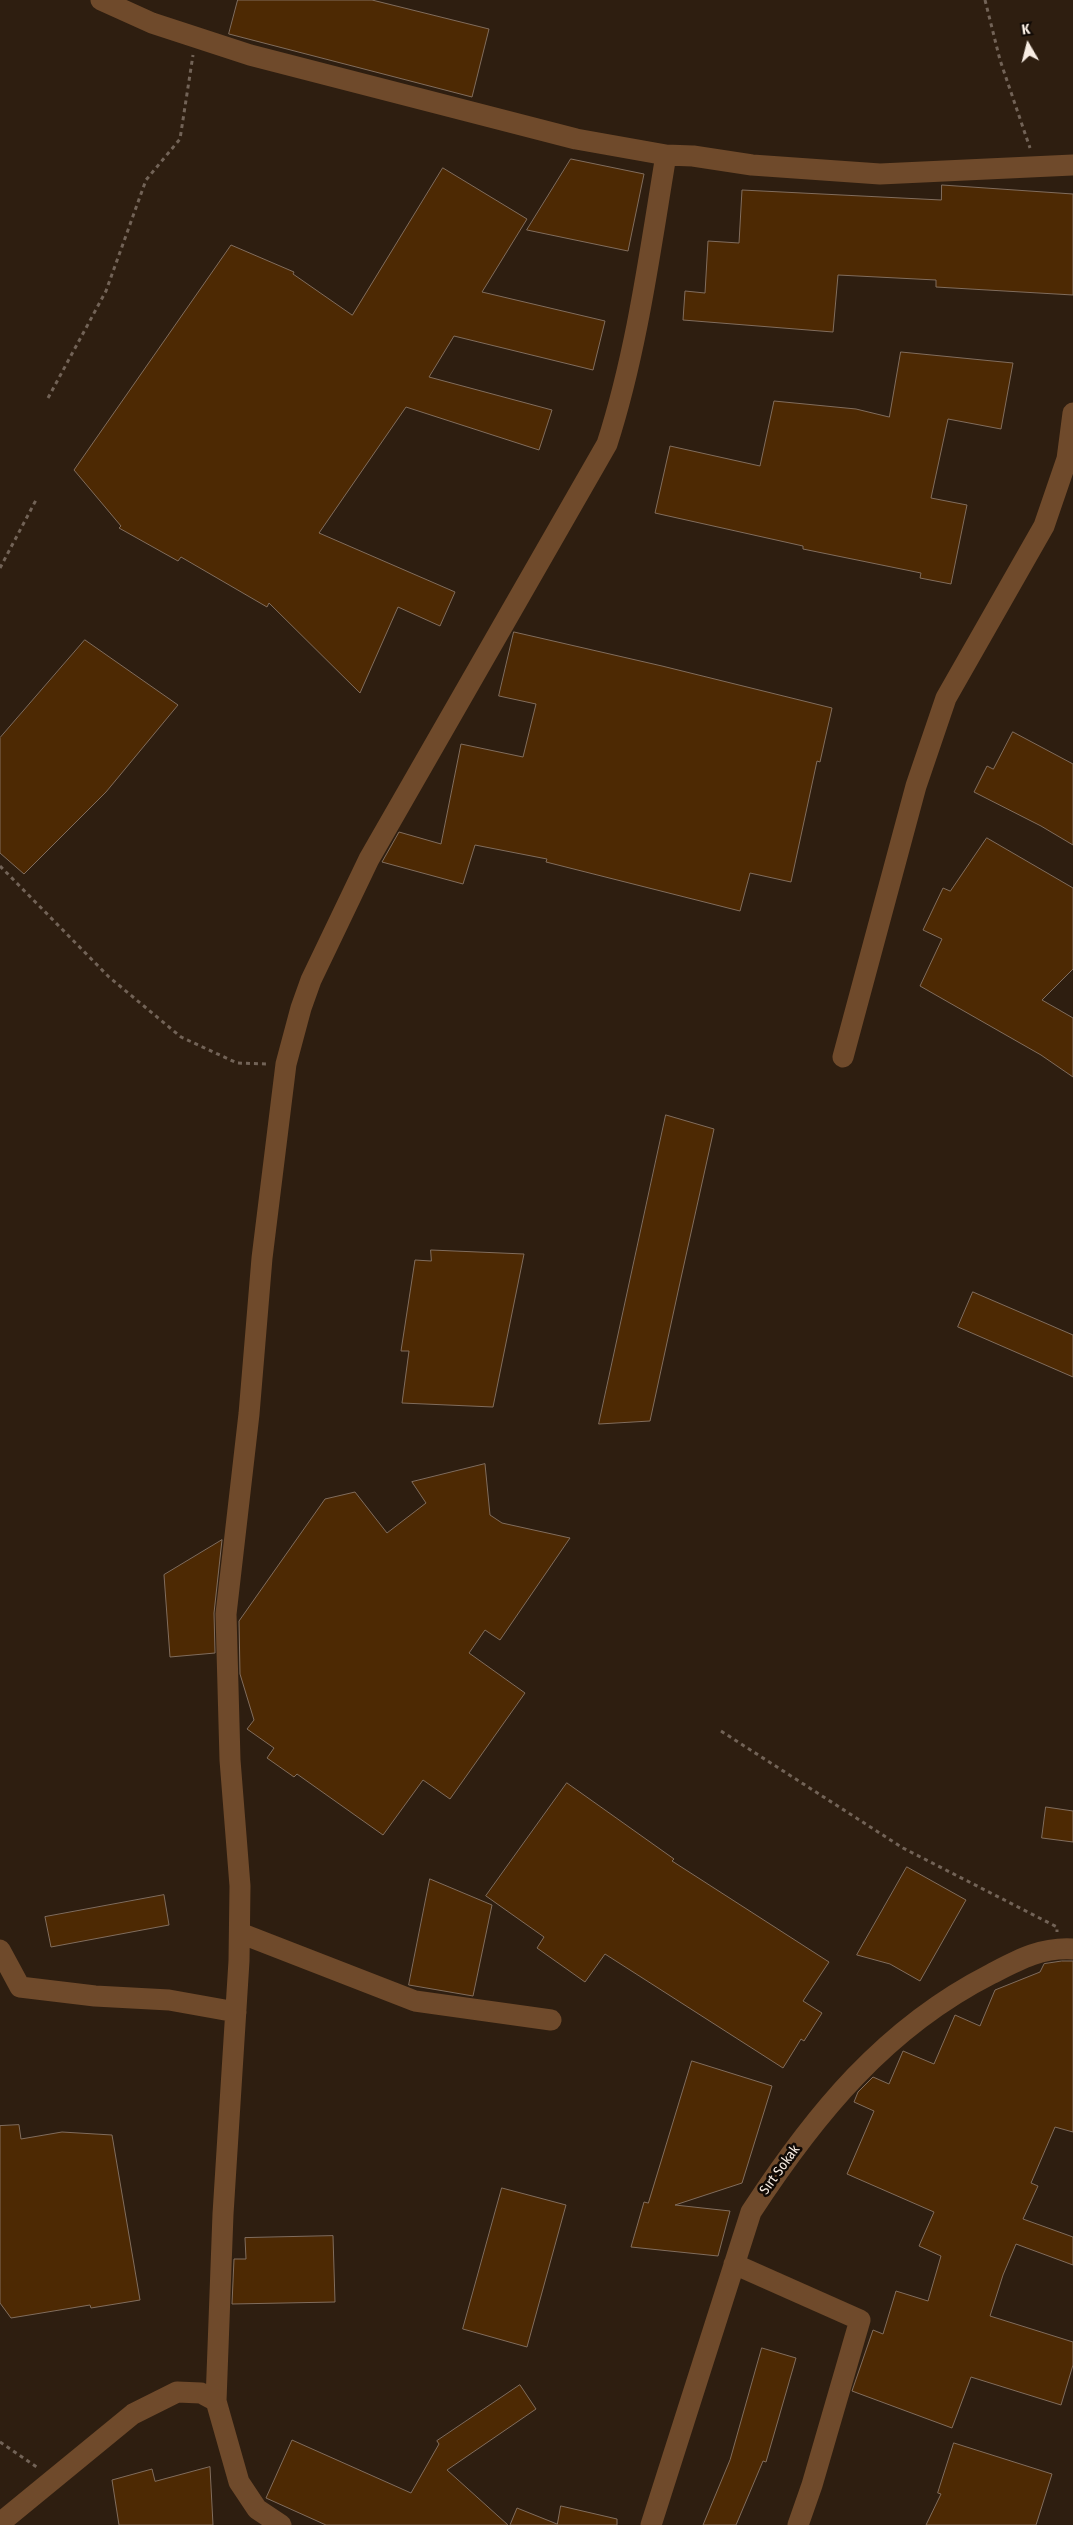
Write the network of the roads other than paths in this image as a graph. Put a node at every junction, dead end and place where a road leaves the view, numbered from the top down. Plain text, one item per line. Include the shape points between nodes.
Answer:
1 (101, 0) edge
2 (666, 154) junction
3 (1073, 165) edge
4 (1073, 413) edge
5 (843, 1057) dead end
6 (240, 1933) junction
7 (1065, 1948) edge
8 (0, 1950) edge
9 (236, 2012) junction
10 (551, 2020) dead end
11 (734, 2264) junction
12 (216, 2401) junction
13 (0, 2523) edge
14 (281, 2525) edge
15 (651, 2525) edge
16 (798, 2525) edge

1 - 2 street via 152,24 250,55 576,139
2 - 3 street via 752,165 880,174
2 - 6 street via 622,392 607,444 369,859 312,980 286,1064 262,1258 248,1423 226,1614
4 - 5 street via 1067,458 1044,526 946,698 916,786
6 - 9 street
6 - 10 street via 415,2001
7 - 11 street, Sırt Sokak via 1031,1954 961,1989 890,2041 843,2087 775,2176 751,2212
8 - 9 street via 20,1987 169,2000
9 - 12 street via 223,2214
11 - 15 street, Sırt Sokak
11 - 16 street via 860,2320
12 - 13 street via 201,2393 177,2392 133,2414
12 - 14 street via 239,2482 257,2509

